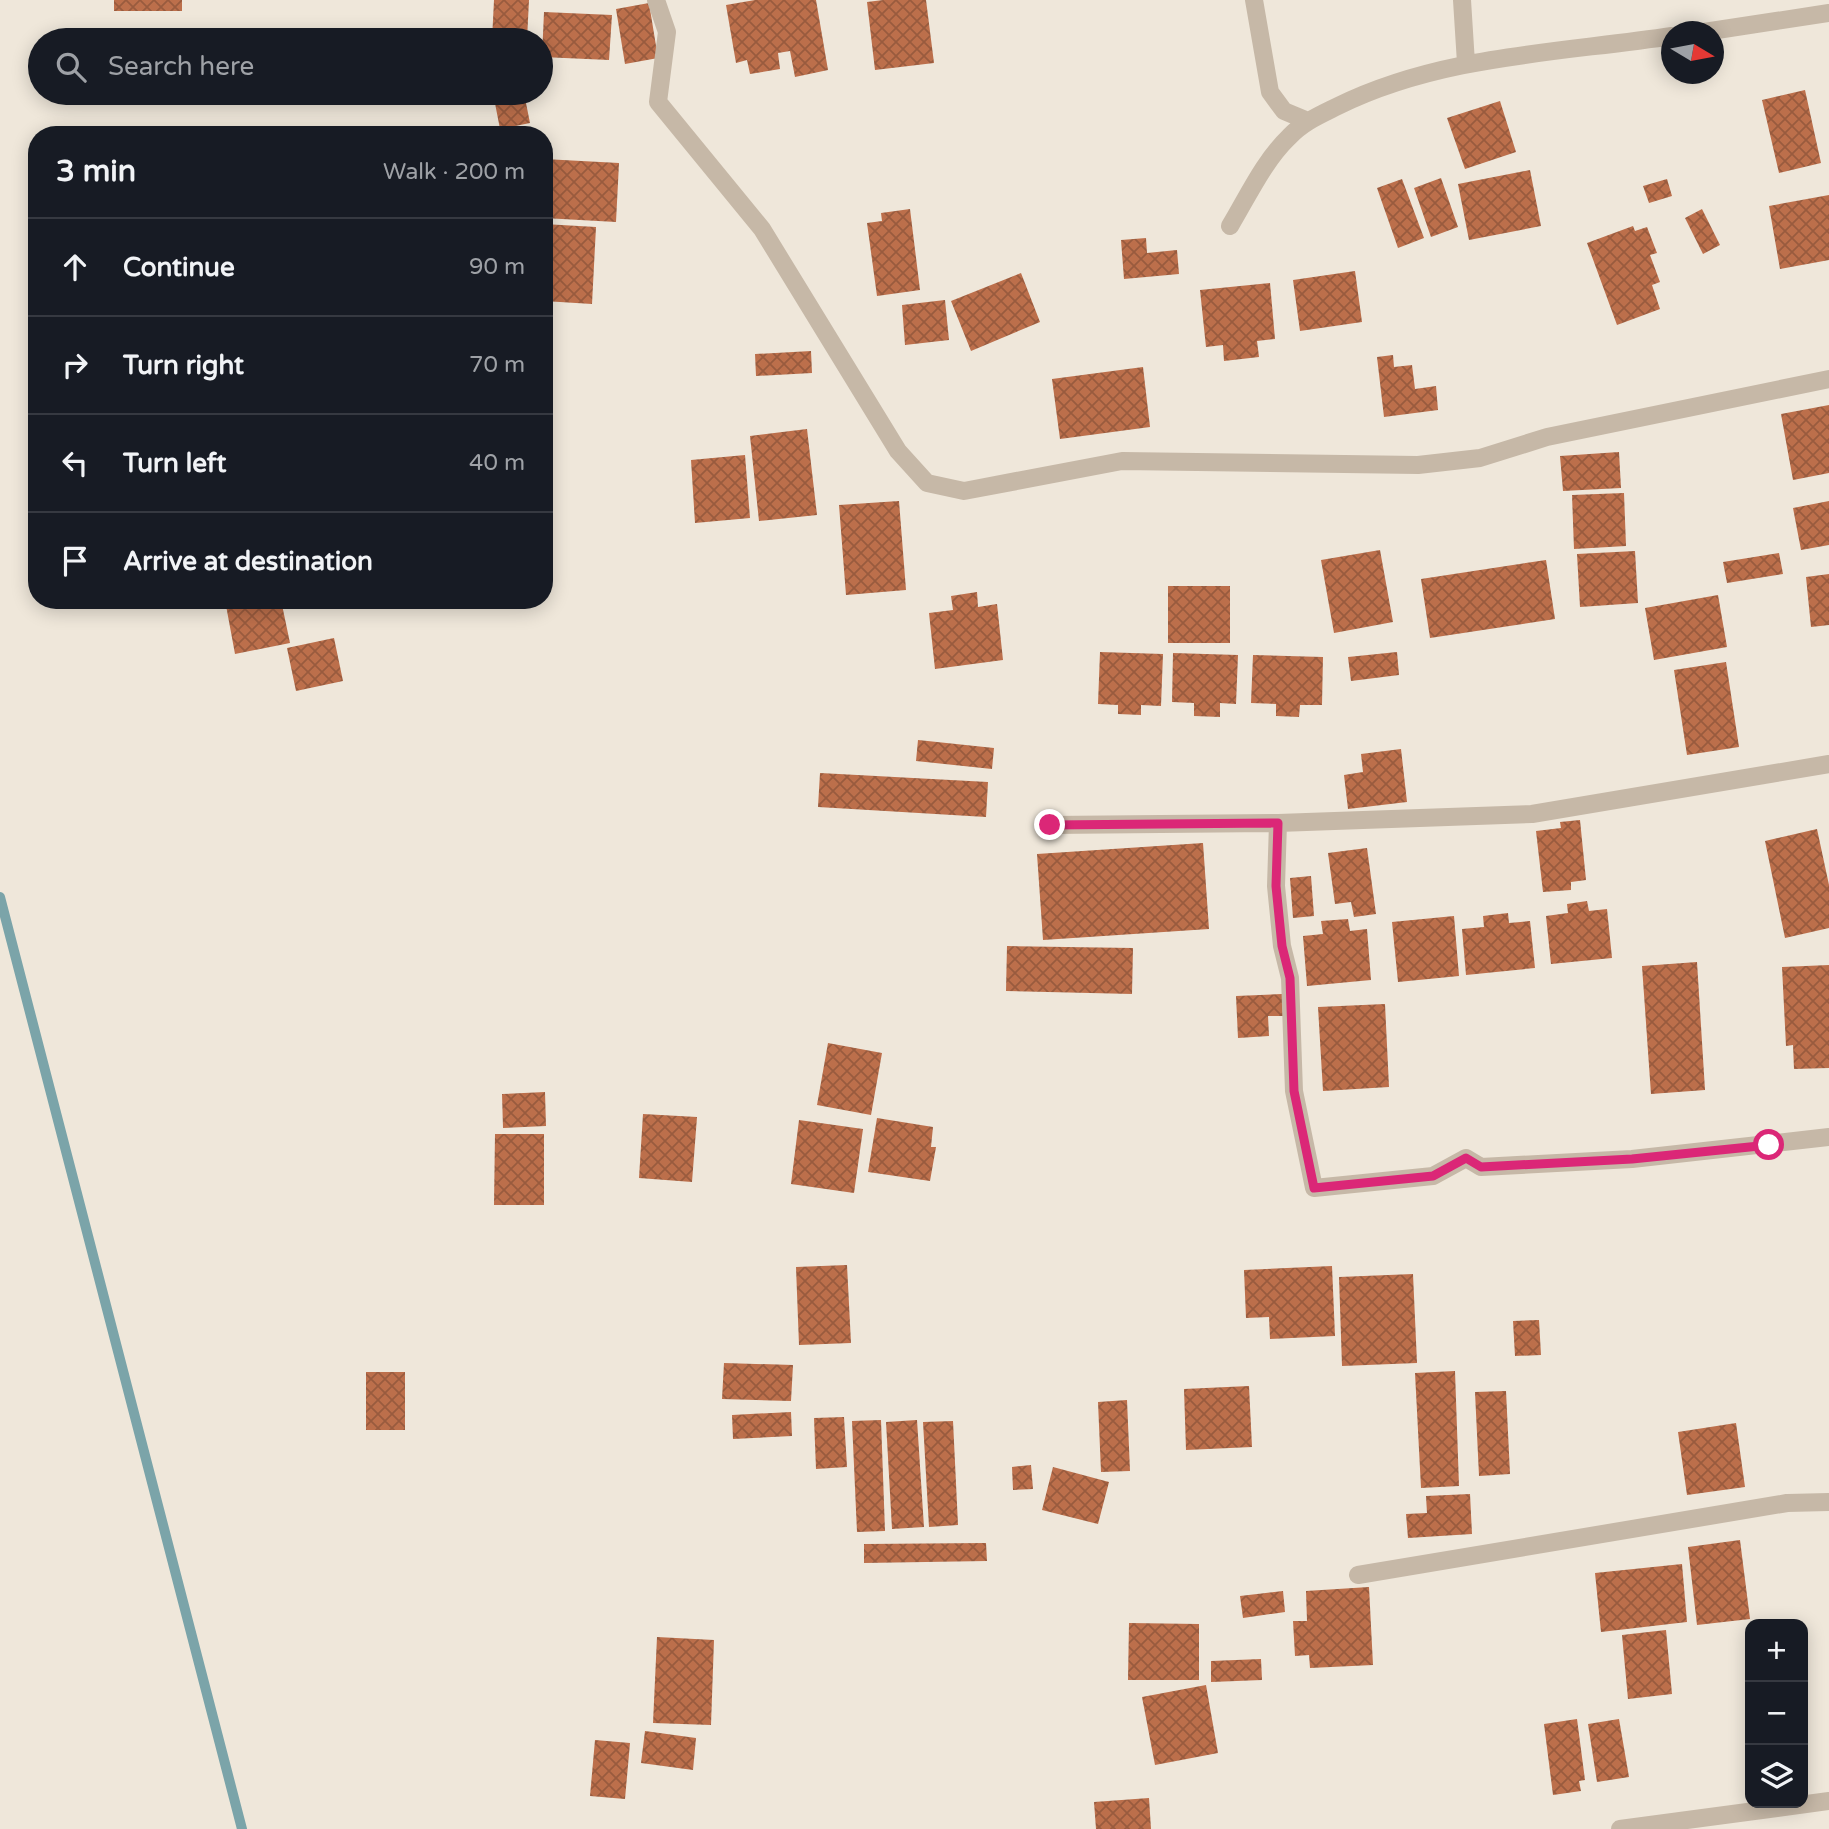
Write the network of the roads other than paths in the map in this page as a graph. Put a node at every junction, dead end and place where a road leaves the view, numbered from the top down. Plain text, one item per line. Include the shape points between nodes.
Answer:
1 (656, 0) edge
2 (1254, 0) edge
3 (1462, 0) edge
4 (1829, 13) edge
5 (1724, 29) edge
6 (1661, 37) edge
7 (1466, 62) junction
8 (1308, 121) junction
9 (1230, 226) dead end
10 (1829, 379) edge
11 (1829, 764) edge
12 (1278, 823) junction
13 (1050, 825) dead end
14 (1829, 1137) edge
15 (1829, 1502) edge
16 (1358, 1575) dead end
17 (1829, 1801) edge
18 (1620, 1829) edge

1 - 10 street via 667,32 658,102 762,229 898,451 927,483 964,491 1122,461 1418,465 1480,458 1547,437
2 - 8 street via 1270,92 1284,111
3 - 7 street
4 - 5 street
6 - 7 street
7 - 8 street via 1365,92
8 - 9 street via 1268,162
11 - 12 street via 1532,814
12 - 13 street
12 - 14 street via 1276,886 1290,978 1294,1091 1314,1188 1433,1176 1466,1158 1481,1167 1632,1159
15 - 16 street via 1787,1503
17 - 18 street

